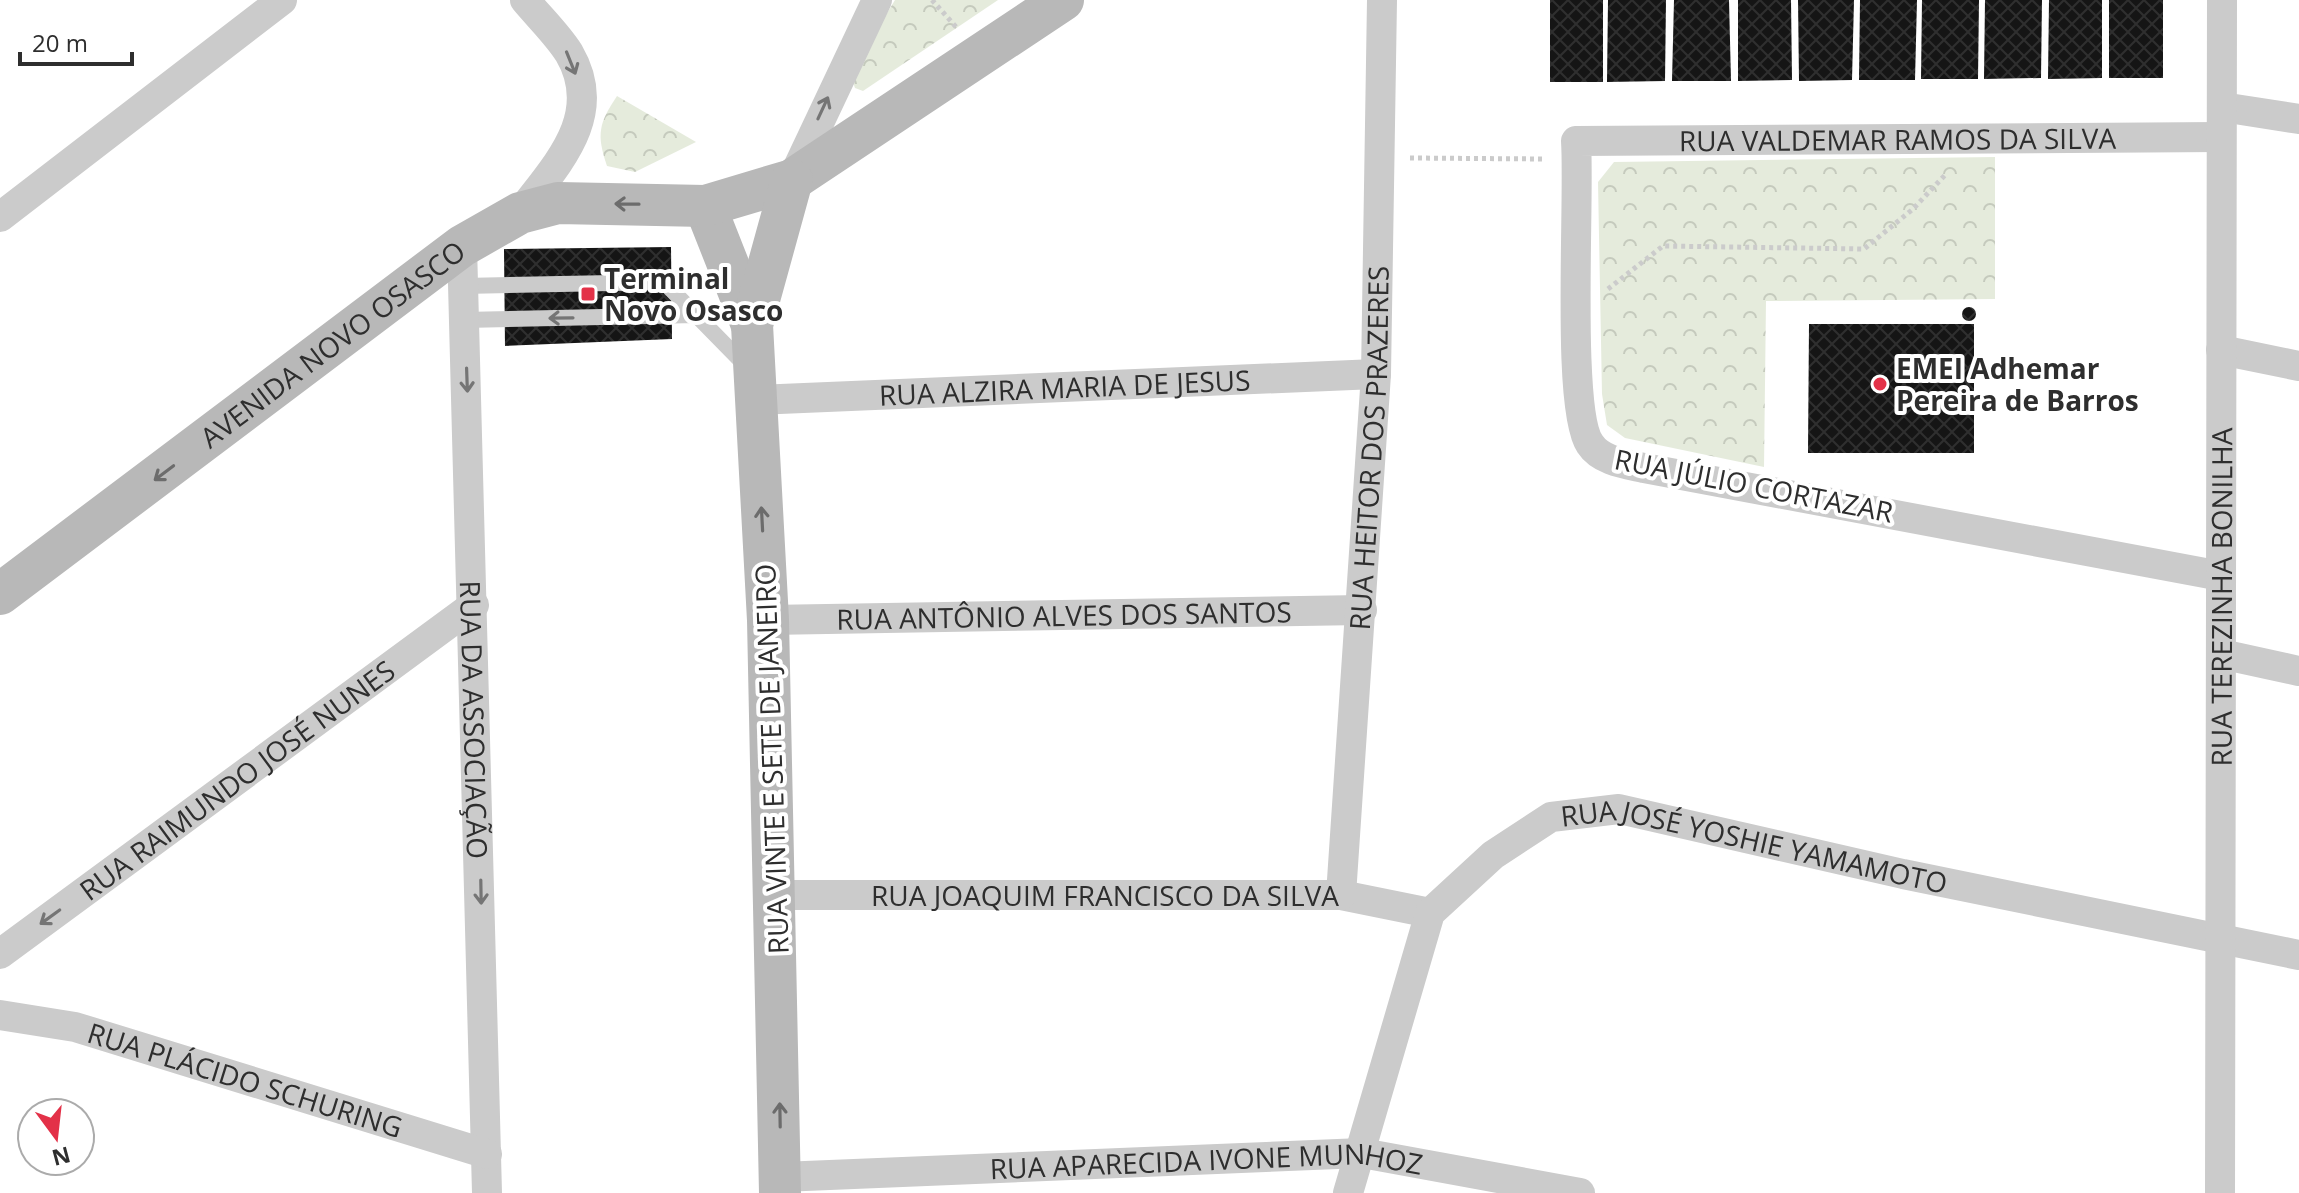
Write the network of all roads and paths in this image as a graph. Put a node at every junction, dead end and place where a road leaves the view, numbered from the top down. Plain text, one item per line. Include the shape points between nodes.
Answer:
1 (282, 0) edge
2 (525, 0) edge
3 (877, 0) edge
4 (1063, 0) edge
5 (1382, 0) edge
6 (2222, 0) edge
7 (2299, 119) edge
8 (2222, 122) junction
9 (1979, 138) junction
10 (1577, 150) junction
11 (1377, 157) junction
12 (792, 180) junction
13 (705, 206) junction
14 (520, 213) junction
15 (0, 217) edge
16 (463, 266) junction
17 (1578, 312) junction
18 (696, 315) junction
19 (464, 320) junction
20 (752, 325) junction
21 (2221, 350) junction
22 (2299, 366) edge
23 (1376, 374) junction
24 (754, 387) junction
25 (2221, 576) junction
26 (0, 594) edge
27 (474, 605) junction
28 (1362, 610) junction
29 (768, 620) junction
30 (2221, 654) junction
31 (2299, 671) edge
32 (777, 895) junction
33 (1341, 895) junction
34 (1430, 913) junction
35 (2221, 940) junction
36 (0, 954) edge
37 (2299, 955) edge
38 (0, 1015) edge
39 (1362, 1153) junction
40 (487, 1154) junction
41 (780, 1185) edge
42 (487, 1193) edge
43 (1348, 1193) edge
44 (1580, 1193) edge
45 (2220, 1193) edge

1 - 15 street
2 -> 14 street via 569,54 580,89 581,117 572,143
12 -> 3 street
4 - 12 main road, AVENIDA NOVO OSASCO
5 - 11 street, RUA HEITOR DOS PRAZERES
6 - 8 street, RUA TEREZINHA BONILHA
7 - 8 street, RUA VALDEMAR RAMOS DA SILVA
8 - 9 street, RUA VALDEMAR RAMOS DA SILVA
8 - 21 street, RUA TEREZINHA BONILHA
9 - 10 street, RUA VALDEMAR RAMOS DA SILVA
9 - 17 path via 1913,209 1864,249 1663,246
10 - 11 path
10 - 17 street, RUA JÚLIO CORTAZAR
11 - 23 street, RUA HEITOR DOS PRAZERES
12 - 13 main road, AVENIDA NOVO OSASCO
12 - 20 main road, RUA VINTE E SETE DE JANEIRO
13 -> 14 main road, AVENIDA NOVO OSASCO via 558,203
13 - 20 main road, RUA VINTE E SETE DE JANEIRO
14 - 16 main road, AVENIDA NOVO OSASCO
16 - 18 lane via 664,282
16 - 19 street, RUA DA ASSOCIAÇÃO
16 -> 26 main road, AVENIDA NOVO OSASCO
17 - 25 street, RUA JÚLIO CORTAZAR via 1582,429 1591,447 1613,461
18 -> 19 lane
18 - 24 lane
19 -> 27 street, RUA DA ASSOCIAÇÃO
20 - 24 main road, RUA VINTE E SETE DE JANEIRO
21 - 22 street
21 - 25 street, RUA TEREZINHA BONILHA
23 - 24 street, RUA ALZIRA MARIA DE JESUS
23 - 28 street, RUA HEITOR DOS PRAZERES
29 -> 24 main road, RUA VINTE E SETE DE JANEIRO
25 - 30 street, RUA TEREZINHA BONILHA
27 -> 36 street, RUA RAIMUNDO JOSÉ NUNES
27 -> 40 street, RUA DA ASSOCIAÇÃO
28 - 29 street, RUA ANTÔNIO ALVES DOS SANTOS
28 - 33 street, RUA HEITOR DOS PRAZERES
29 - 32 main road, RUA VINTE E SETE DE JANEIRO
30 - 31 street
30 - 35 street, RUA TEREZINHA BONILHA
32 - 33 street, RUA JOAQUIM FRANCISCO DA SILVA
41 -> 32 main road, RUA VINTE E SETE DE JANEIRO
33 - 34 street, RUA JOAQUIM FRANCISCO DA SILVA
34 - 35 street, RUA JOSÉ YOSHIE YAMAMOTO via 1493,855 1551,817 1619,809
34 - 39 street
35 - 37 street, RUA JOSÉ YOSHIE YAMAMOTO
35 - 45 street, RUA TEREZINHA BONILHA
38 - 40 street, RUA PLÁCIDO SCHURING via 75,1027
39 - 41 street, RUA APARECIDA IVONE MUNHOZ
39 - 43 street
39 - 44 street, RUA APARECIDA IVONE MUNHOZ
40 - 42 street, RUA DA ASSOCIAÇÃO

